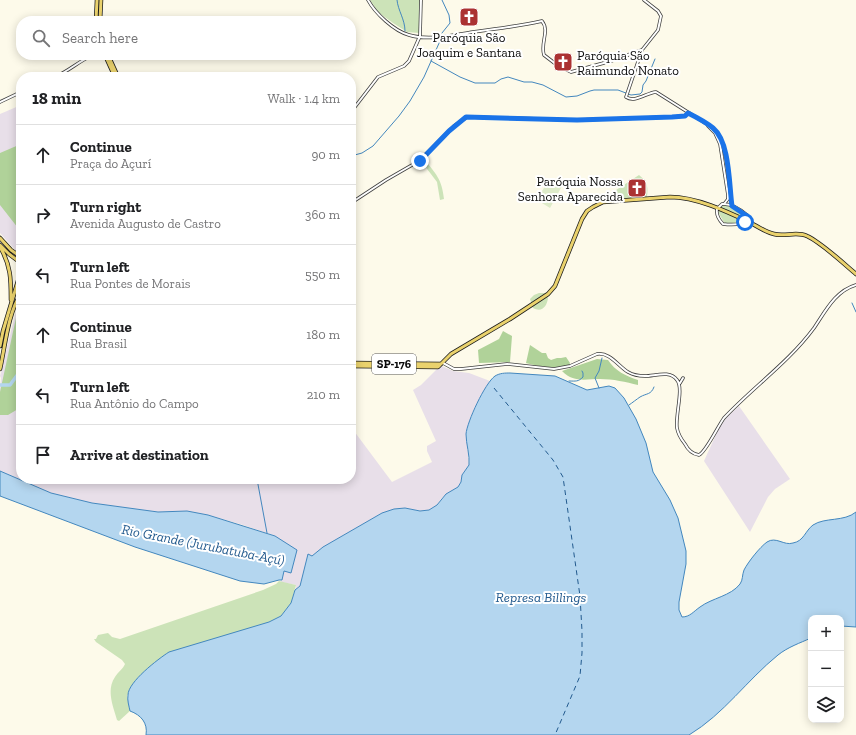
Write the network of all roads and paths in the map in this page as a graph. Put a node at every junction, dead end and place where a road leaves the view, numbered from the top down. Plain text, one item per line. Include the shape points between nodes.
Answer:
1 (98, 0) edge
2 (101, 0) edge
3 (368, 0) edge
4 (421, 0) edge
5 (644, 0) edge
6 (96, 16) edge
7 (100, 16) edge
8 (420, 36) junction
9 (642, 50) junction
10 (83, 60) edge
11 (107, 60) edge
12 (110, 60) edge
13 (65, 72) edge
14 (113, 72) edge
15 (116, 72) edge
16 (16, 94) edge
17 (0, 102) edge
18 (356, 106) edge
19 (688, 113) junction
20 (729, 195) junction
21 (356, 200) edge
22 (724, 204) junction
23 (732, 206) junction
24 (717, 209) junction
25 (746, 221) junction
26 (0, 238) edge
27 (0, 246) edge
28 (16, 254) edge
29 (16, 259) edge
30 (856, 274) edge
31 (856, 285) edge
32 (16, 290) edge
33 (16, 303) edge
34 (11, 304) junction
35 (0, 346) edge
36 (439, 364) junction
37 (356, 365) edge
38 (0, 369) edge
39 (683, 378) dead end
40 (680, 384) junction

1 - 6 main road
2 - 7 main road
3 - 8 street via 381,18 407,35
4 - 8 street
5 - 9 street via 661,16 658,30
8 - 9 street via 446,36 542,21 546,28 544,55 552,62 574,72
8 - 18 street via 407,64 378,77
9 - 19 street via 625,96 628,99 635,99 656,92
10 - 13 street
11 - 14 main road
12 - 15 main road
16 - 17 street
19 - 20 street via 708,125 715,133 720,144
19 - 21 street via 685,116 656,118 577,120 466,117 418,162
20 - 22 street
20 - 23 street
22 - 23 street
22 - 24 street
23 - 25 street via 747,215
24 - 25 main road
24 - 25 street via 718,218 724,224 740,224
24 - 36 main road via 681,197 597,204 587,211 582,219 555,286 548,294
25 - 30 main road via 775,235 806,236 820,244
26 - 28 main road
27 - 29 main road
27 - 34 main road via 11,276
31 - 40 street via 839,294 801,344 736,405 716,429 704,452 699,455 689,450 678,431 676,422
32 - 34 main road
33 - 38 main road
34 - 35 main road
36 - 37 main road, SP-176
36 - 40 street via 454,369 507,364 554,369 602,354 634,375 668,374 676,378
39 - 40 street

